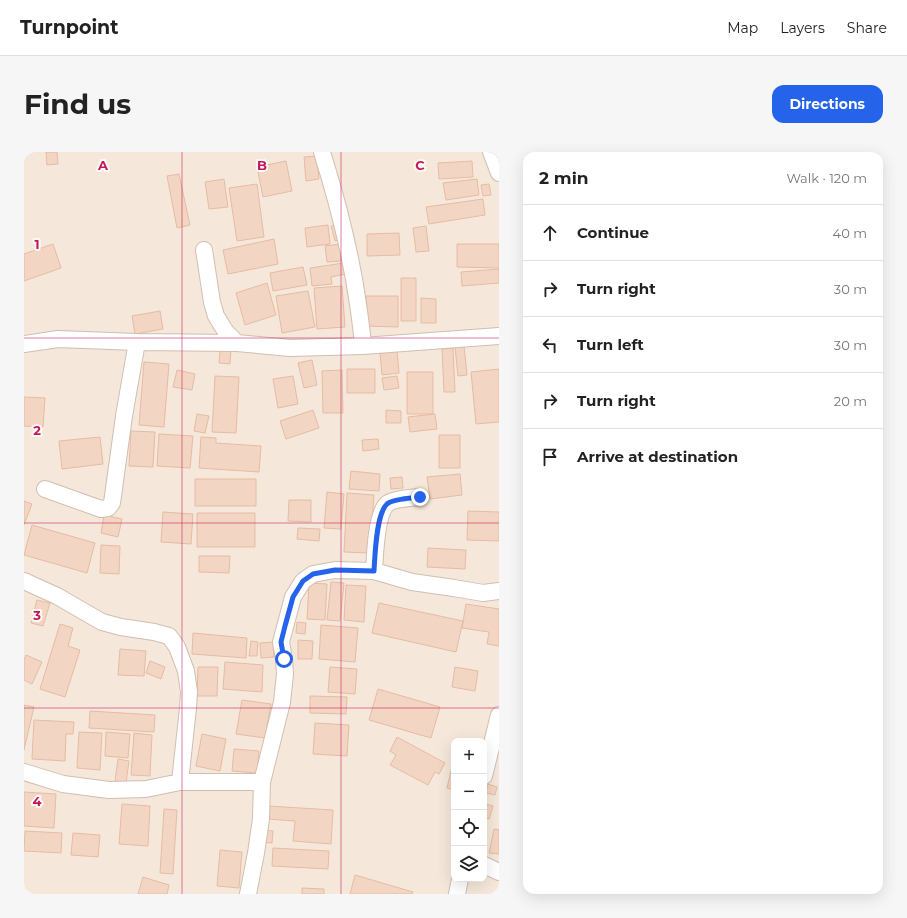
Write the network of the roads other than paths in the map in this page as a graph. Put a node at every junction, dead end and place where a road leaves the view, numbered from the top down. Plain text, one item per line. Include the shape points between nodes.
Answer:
1 (322, 152) edge
2 (491, 152) edge
3 (499, 174) edge
4 (204, 250) dead end
5 (499, 336) edge
6 (137, 342) junction
7 (237, 343) junction
8 (24, 344) edge
9 (363, 346) junction
10 (45, 489) dead end
11 (420, 497) dead end
12 (374, 571) junction
13 (24, 581) edge
14 (499, 592) edge
15 (499, 715) edge
16 (24, 772) edge
17 (484, 774) edge
18 (180, 782) junction
19 (262, 782) junction
20 (487, 866) edge
21 (499, 872) edge
22 (459, 882) edge
23 (248, 894) edge
24 (457, 894) edge

1 - 9 street via 342,221 353,272
2 - 3 street
4 - 7 street via 216,316
5 - 9 street
6 - 7 street
6 - 8 street via 58,339
6 - 10 street via 112,503 108,508 101,509
7 - 9 street via 290,348
11 - 12 street via 392,502 384,508 379,520
12 - 14 street via 412,582 483,593
12 - 19 street via 335,570 313,574 303,581 293,597 281,642 285,674 282,702
13 - 18 street via 57,596 102,622 169,636 177,646 186,671 189,692
15 - 17 street
16 - 18 street via 63,784 109,790 146,788
18 - 19 street
19 - 23 street via 261,819
20 - 21 street
22 - 24 street

